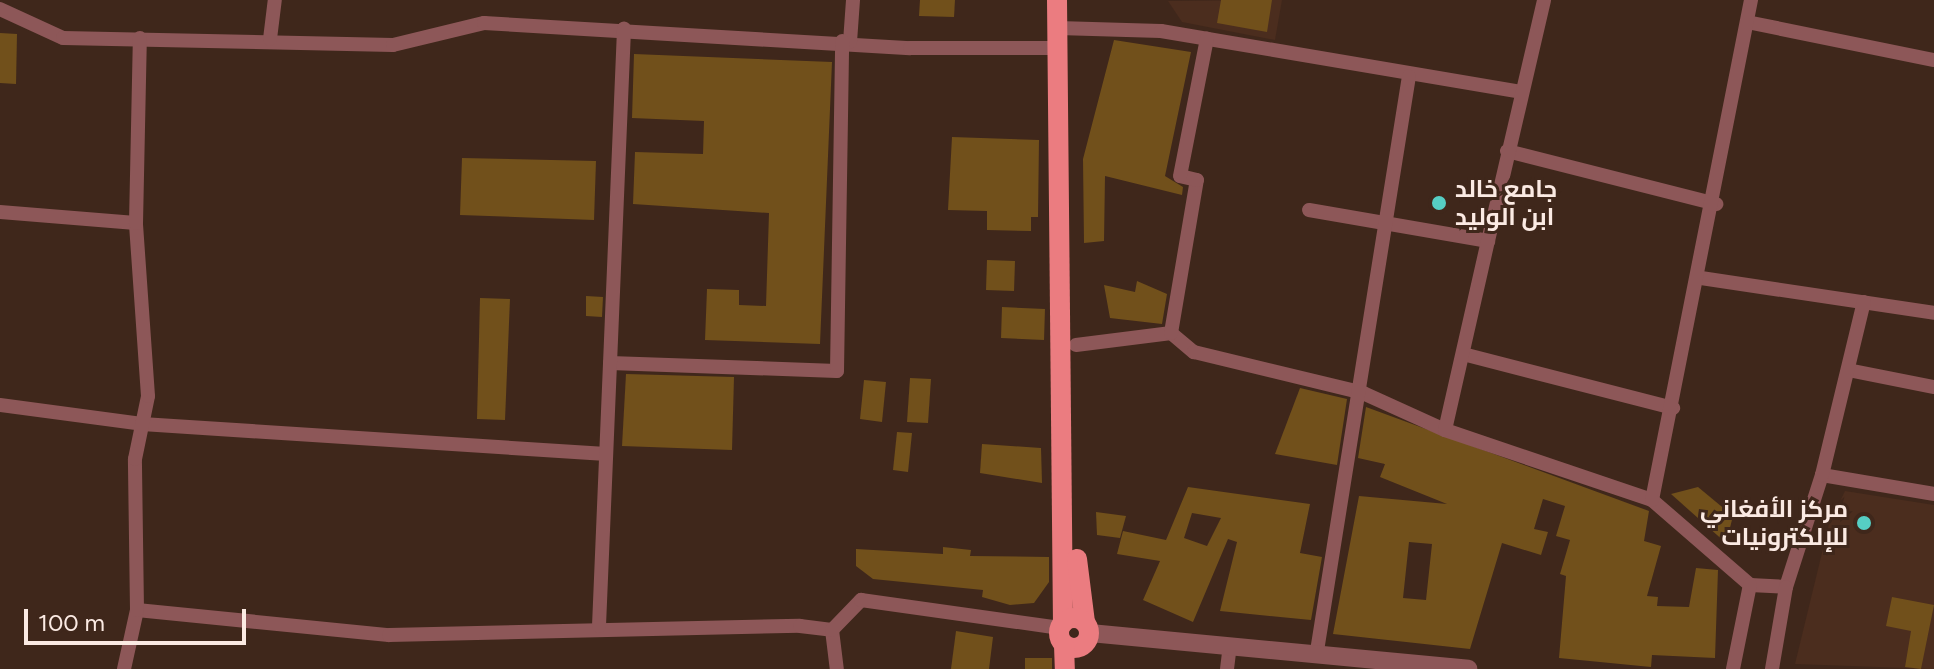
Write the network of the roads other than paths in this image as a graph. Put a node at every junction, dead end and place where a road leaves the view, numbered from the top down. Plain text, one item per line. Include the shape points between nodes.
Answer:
1 (275, 0) edge
2 (853, 0) edge
3 (1057, 0) edge
4 (1544, 0) edge
5 (1751, 0) edge
6 (0, 9) edge
7 (1747, 22) junction
8 (624, 29) junction
9 (140, 38) junction
10 (1059, 38) junction
11 (270, 39) junction
12 (1207, 39) junction
13 (846, 41) junction
14 (1934, 60) edge
15 (1409, 76) junction
16 (1521, 92) junction
17 (1507, 151) junction
18 (1716, 204) junction
19 (1309, 210) dead end
20 (0, 212) edge
21 (136, 223) junction
22 (1387, 223) junction
23 (1488, 241) junction
24 (1701, 278) junction
25 (1864, 302) junction
26 (1934, 313) edge
27 (1171, 333) junction
28 (1076, 345) junction
29 (1463, 354) junction
30 (610, 363) junction
31 (1848, 370) junction
32 (1934, 387) edge
33 (1363, 393) junction
34 (0, 405) edge
35 (1673, 408) junction
36 (142, 424) junction
37 (1445, 430) junction
38 (606, 454) junction
39 (1822, 475) junction
40 (1934, 494) edge
41 (1652, 500) junction
42 (1750, 585) junction
43 (1786, 587) junction
44 (137, 610) junction
45 (599, 626) junction
46 (832, 630) junction
47 (1062, 632) junction
48 (1087, 633) junction
49 (1230, 646) junction
50 (1308, 657) edge
51 (124, 669) edge
52 (837, 669) edge
53 (1065, 669) edge
54 (1083, 669) edge
55 (1227, 669) edge
56 (1468, 669) edge
57 (1733, 669) edge
58 (1772, 669) edge

1 - 11 street
2 - 13 street
3 - 10 main road
4 - 16 street
5 - 7 street
6 - 9 street via 63,38
7 - 14 street
7 - 18 street
8 - 11 street via 484,23 393,45
8 - 13 street
8 - 30 street
9 - 11 street
9 - 21 street
10 - 12 street
10 - 13 street
10 - 28 main road via 1069,90
10 - 47 main road
12 - 15 street
12 - 27 street via 1180,176 1197,180
13 - 30 street via 837,371
15 - 16 street
15 - 22 street
16 - 17 street
17 - 18 street
17 - 23 street
18 - 24 street
19 - 22 street
20 - 21 street
21 - 36 street via 148,396
22 - 23 street
22 - 33 street
23 - 29 street
24 - 25 street
24 - 35 street
25 - 26 street
25 - 31 street
27 - 28 street
27 - 33 street via 1194,352
28 - 48 main road via 1077,576
29 - 35 street
29 - 37 street
30 - 38 street
31 - 32 street
31 - 39 street
33 - 37 street
33 - 50 street
34 - 36 street
35 - 41 street
36 - 38 street
36 - 44 street via 135,459
37 - 41 street
38 - 45 street
39 - 40 street
39 - 43 street
41 - 42 street
42 - 43 street
42 - 57 street
43 - 58 street
44 - 45 street via 389,635
44 - 51 street
45 - 46 street
46 - 47 street via 861,600
46 - 52 street
47 - 48 main road
47 - 48 main road
47 - 53 main road
48 - 49 street
48 - 54 main road
49 - 50 street
49 - 55 street
50 - 56 street

